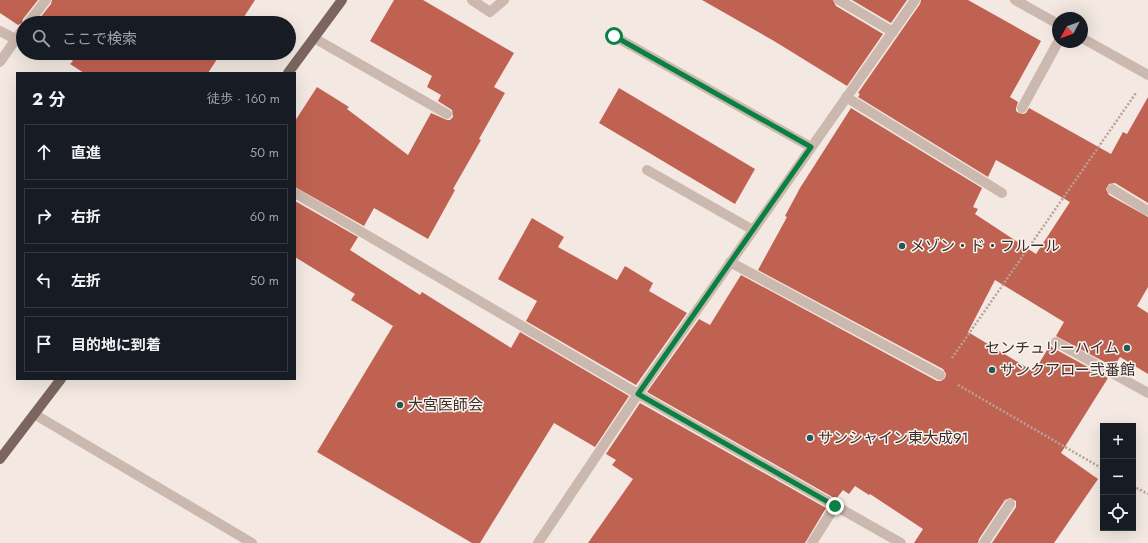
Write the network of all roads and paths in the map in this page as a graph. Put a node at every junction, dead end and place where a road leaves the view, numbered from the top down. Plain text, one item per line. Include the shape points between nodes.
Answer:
1 (46, 0) edge
2 (342, 0) edge
3 (472, 0) edge
4 (504, 0) edge
5 (839, 0) edge
6 (915, 0) edge
7 (1015, 0) edge
8 (33, 16) edge
9 (1052, 21) edge
10 (0, 31) edge
11 (893, 32) junction
12 (614, 36) dead end
13 (314, 38) junction
14 (15, 40) joint
15 (1088, 41) edge
16 (1055, 48) edge
17 (0, 62) edge
18 (289, 72) edge
19 (1148, 75) edge
20 (1139, 89) dead end
21 (846, 97) junction
22 (1022, 108) dead end
23 (447, 114) dead end
24 (811, 147) junction
25 (647, 170) dead end
26 (1112, 189) dead end
27 (1002, 193) dead end
28 (296, 194) edge
29 (1148, 211) edge
30 (753, 230) junction
31 (730, 262) junction
32 (1056, 342) dead end
33 (940, 375) junction
34 (59, 380) edge
35 (1148, 393) edge
36 (638, 394) junction
37 (34, 414) junction
38 (0, 459) edge
39 (1100, 466) edge
40 (1136, 488) edge
41 (1148, 494) edge
42 (1010, 504) dead end
43 (835, 506) junction
44 (252, 543) edge
45 (538, 543) edge
46 (812, 543) edge
47 (901, 543) edge
48 (984, 543) edge

1 - 8 street
2 - 13 main road
3 - 4 street via 490,12
5 - 11 street
6 - 11 street
7 - 9 street
10 - 14 street
11 - 21 street
12 - 24 street
13 - 18 main road
13 - 23 street
14 - 17 street
15 - 19 street
16 - 22 street
20 - 33 path
21 - 24 street
21 - 27 street
24 - 30 street
25 - 30 street
26 - 29 street
28 - 36 street
30 - 31 street
31 - 33 street
31 - 36 street
32 - 35 street
33 - 39 path
34 - 37 main road
36 - 43 street
36 - 45 street
37 - 38 main road
37 - 44 street
40 - 41 path
42 - 48 street
43 - 46 street
43 - 47 street

